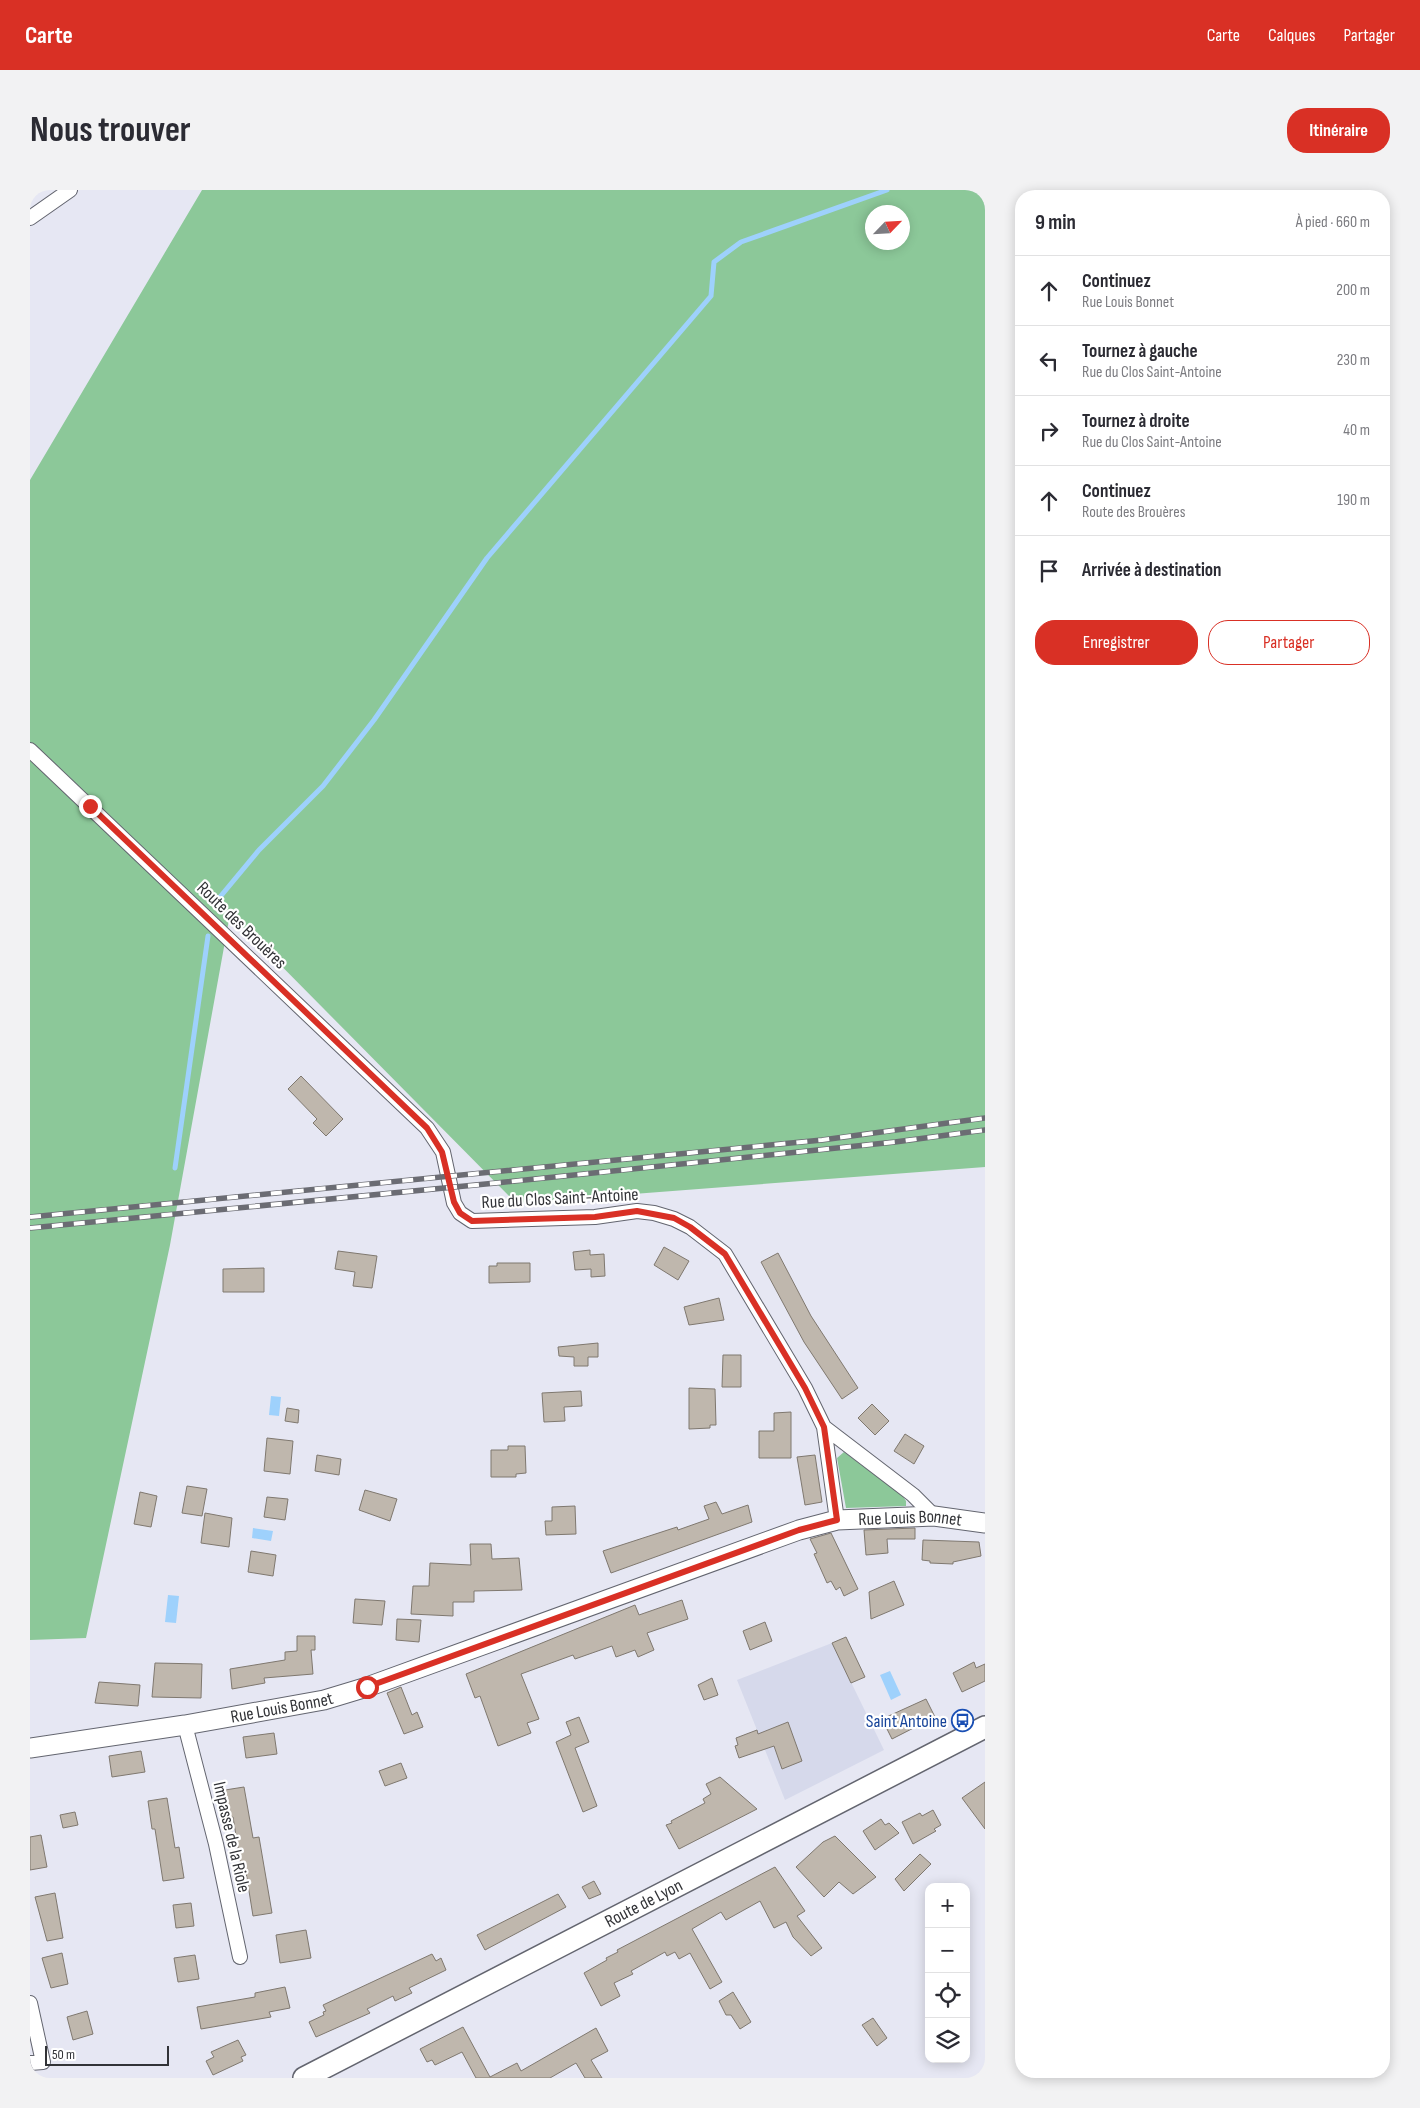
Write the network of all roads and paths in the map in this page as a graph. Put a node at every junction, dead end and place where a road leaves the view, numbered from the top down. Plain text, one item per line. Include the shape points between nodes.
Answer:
1 (70, 190) edge
2 (30, 218) edge
3 (30, 750) edge
4 (427, 1128) joint
5 (824, 1427) junction
6 (934, 1516) junction
7 (837, 1520) junction
8 (985, 1523) edge
9 (185, 1725) junction
10 (985, 1727) edge
11 (30, 1748) edge
12 (240, 1957) dead end
13 (30, 2003) edge
14 (32, 2023) edge
15 (30, 2063) edge
16 (304, 2078) edge

1 - 2 street
3 - 4 street, Route des Brouères
4 - 5 street, Rue du Clos Saint-Antoine via 442,1152 454,1202 460,1213 472,1221 595,1217 637,1211 674,1218 708,1240 725,1254 739,1274
5 - 6 street, Rue du Clos Saint-Antoine via 913,1495
5 - 7 street, Rue du Clos Saint-Antoine
6 - 7 street, Rue Louis Bonnet
6 - 8 street, Rue Louis Bonnet
7 - 9 street, Rue Louis Bonnet via 799,1530 367,1687 324,1700
9 - 11 street, Rue Louis Bonnet
9 - 12 street, Impasse de la Riole via 216,1844
10 - 16 main road, Route de Lyon
13 - 14 street
14 - 15 street via 43,2062

